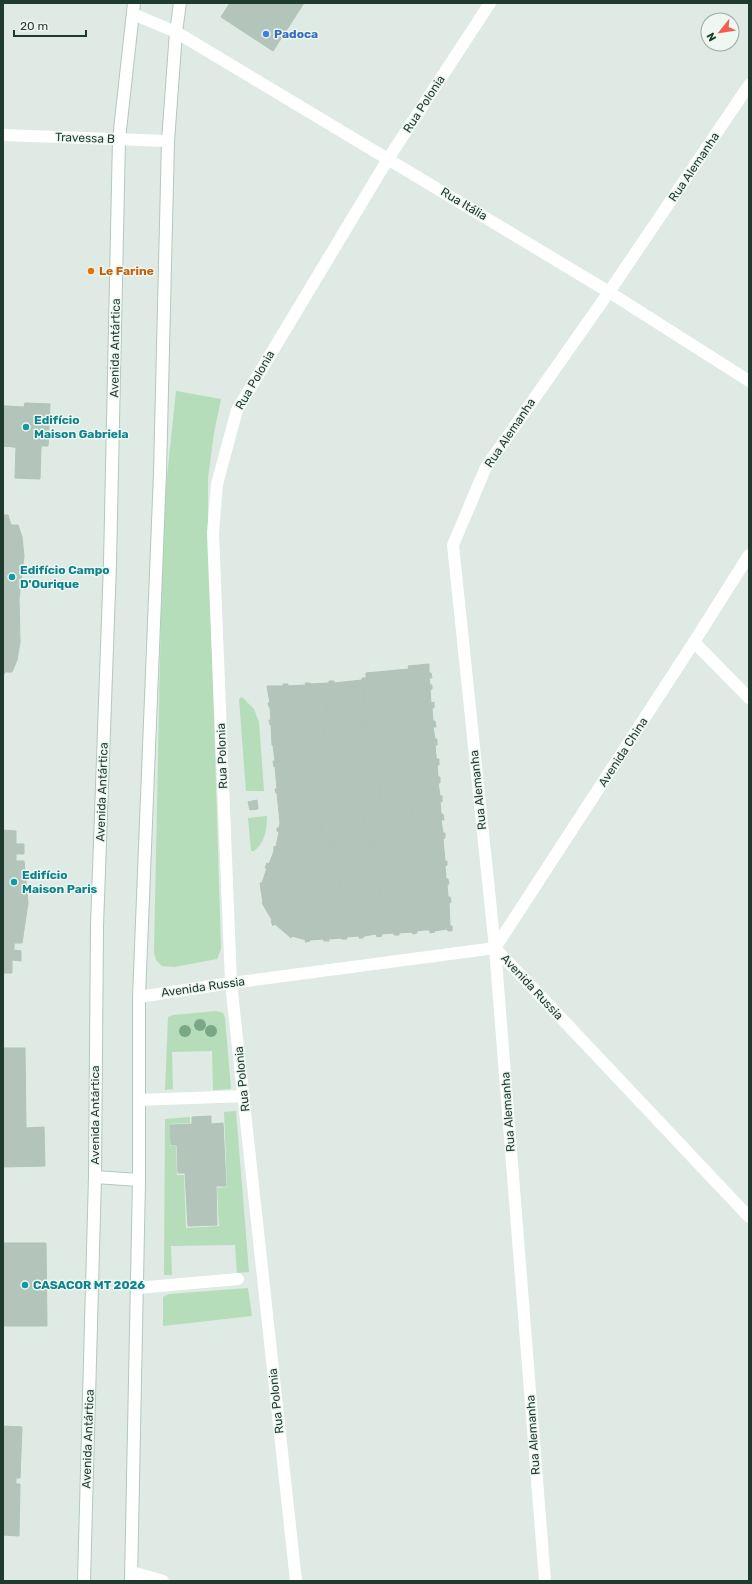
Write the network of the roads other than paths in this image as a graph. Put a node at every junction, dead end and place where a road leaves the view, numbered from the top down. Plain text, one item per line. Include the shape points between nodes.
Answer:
1 (180, 3) edge
2 (490, 3) edge
3 (134, 8) edge
4 (176, 32) junction
5 (749, 85) edge
6 (3, 135) edge
7 (119, 139) junction
8 (168, 141) junction
9 (388, 159) junction
10 (609, 292) junction
11 (749, 381) edge
12 (749, 555) edge
13 (694, 642) junction
14 (749, 698) edge
15 (495, 948) junction
16 (231, 983) junction
17 (140, 997) junction
18 (244, 1096) junction
19 (139, 1100) junction
20 (95, 1177) junction
21 (139, 1180) junction
22 (749, 1217) edge
23 (238, 1279) dead end
24 (137, 1288) junction
25 (132, 1577) edge
26 (84, 1581) edge
27 (163, 1581) edge
28 (296, 1581) edge
29 (545, 1581) edge

1 - 4 street
2 - 9 street, Rua Polonia
3 - 4 street, Rua Itália
3 - 7 street, Avenida Antártica
4 - 8 street
4 - 9 street, Rua Itália
5 - 10 street, Rua Alemanha
6 - 7 street, Travessa B
7 - 8 street, Travessa B
7 - 20 street, Avenida Antártica via 110,563 97,926
8 - 17 street via 160,473
9 - 10 street, Rua Itália
9 - 16 street, Rua Polonia via 236,410 217,484 213,533
10 - 11 street, Rua Itália
10 - 15 street, Rua Alemanha via 486,467 453,546
12 - 13 street, Avenida China
13 - 14 street
13 - 15 street, Avenida China
15 - 16 street, Avenida Russia
15 - 22 street, Avenida Russia
15 - 29 street, Rua Alemanha
16 - 17 street, Avenida Russia
16 - 18 street, Rua Polonia
17 - 19 street
18 - 19 street
18 - 28 street, Rua Polonia
19 - 21 street
20 - 21 street
20 - 26 street, Avenida Antártica
21 - 24 street
23 - 24 street
24 - 25 street
25 - 27 street

